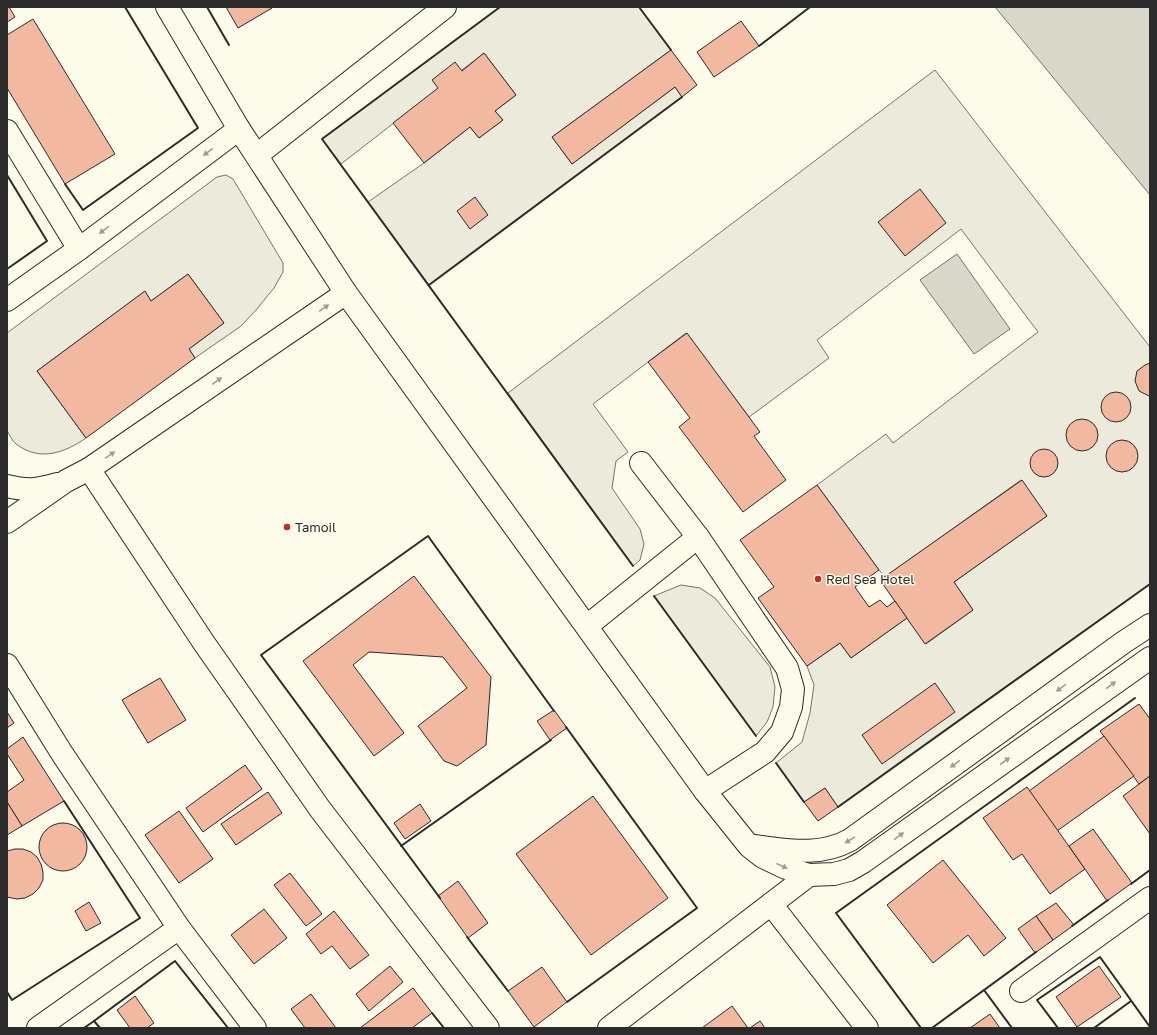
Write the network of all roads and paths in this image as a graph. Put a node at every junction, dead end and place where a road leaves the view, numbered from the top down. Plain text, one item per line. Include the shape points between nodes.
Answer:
1 (167, 7) edge
2 (445, 7) edge
3 (239, 129) junction
4 (7, 132) edge
5 (257, 155) junction
6 (78, 249) junction
7 (346, 293) junction
8 (7, 300) edge
9 (641, 463) dead end
10 (89, 469) junction
11 (66, 481) junction
12 (7, 486) edge
13 (7, 522) edge
14 (698, 537) junction
15 (1150, 625) edge
16 (587, 626) junction
17 (1124, 642) junction
18 (7, 665) edge
19 (1147, 667) edge
20 (705, 791) junction
21 (749, 846) junction
22 (809, 875) junction
23 (1150, 898) edge
24 (771, 904) junction
25 (179, 928) junction
26 (1021, 991) dead end
27 (38, 1028) edge
28 (255, 1028) edge
29 (488, 1028) edge
30 (609, 1028) edge
31 (867, 1028) edge

1 - 3 street
2 - 5 street
3 - 5 street
3 -> 6 street
4 - 6 street
5 - 7 street
6 - 8 street
10 -> 7 street
7 - 16 street
9 - 14 street
10 - 11 street
10 - 29 street via 204,643 320,809
11 - 12 street via 38,489 24,490
11 - 13 street
14 - 16 street
14 - 20 street via 786,668 793,689 791,707 782,732 765,752
15 - 17 street
16 - 20 street
17 - 19 street
17 -> 21 street via 850,840 838,846 806,852
18 - 25 street via 63,755
22 -> 19 street via 834,874 849,870 863,862
20 - 21 street
21 -> 22 street via 763,857
22 - 24 street
23 - 26 street
24 - 30 street
24 - 31 street
25 - 27 street
25 - 28 street

